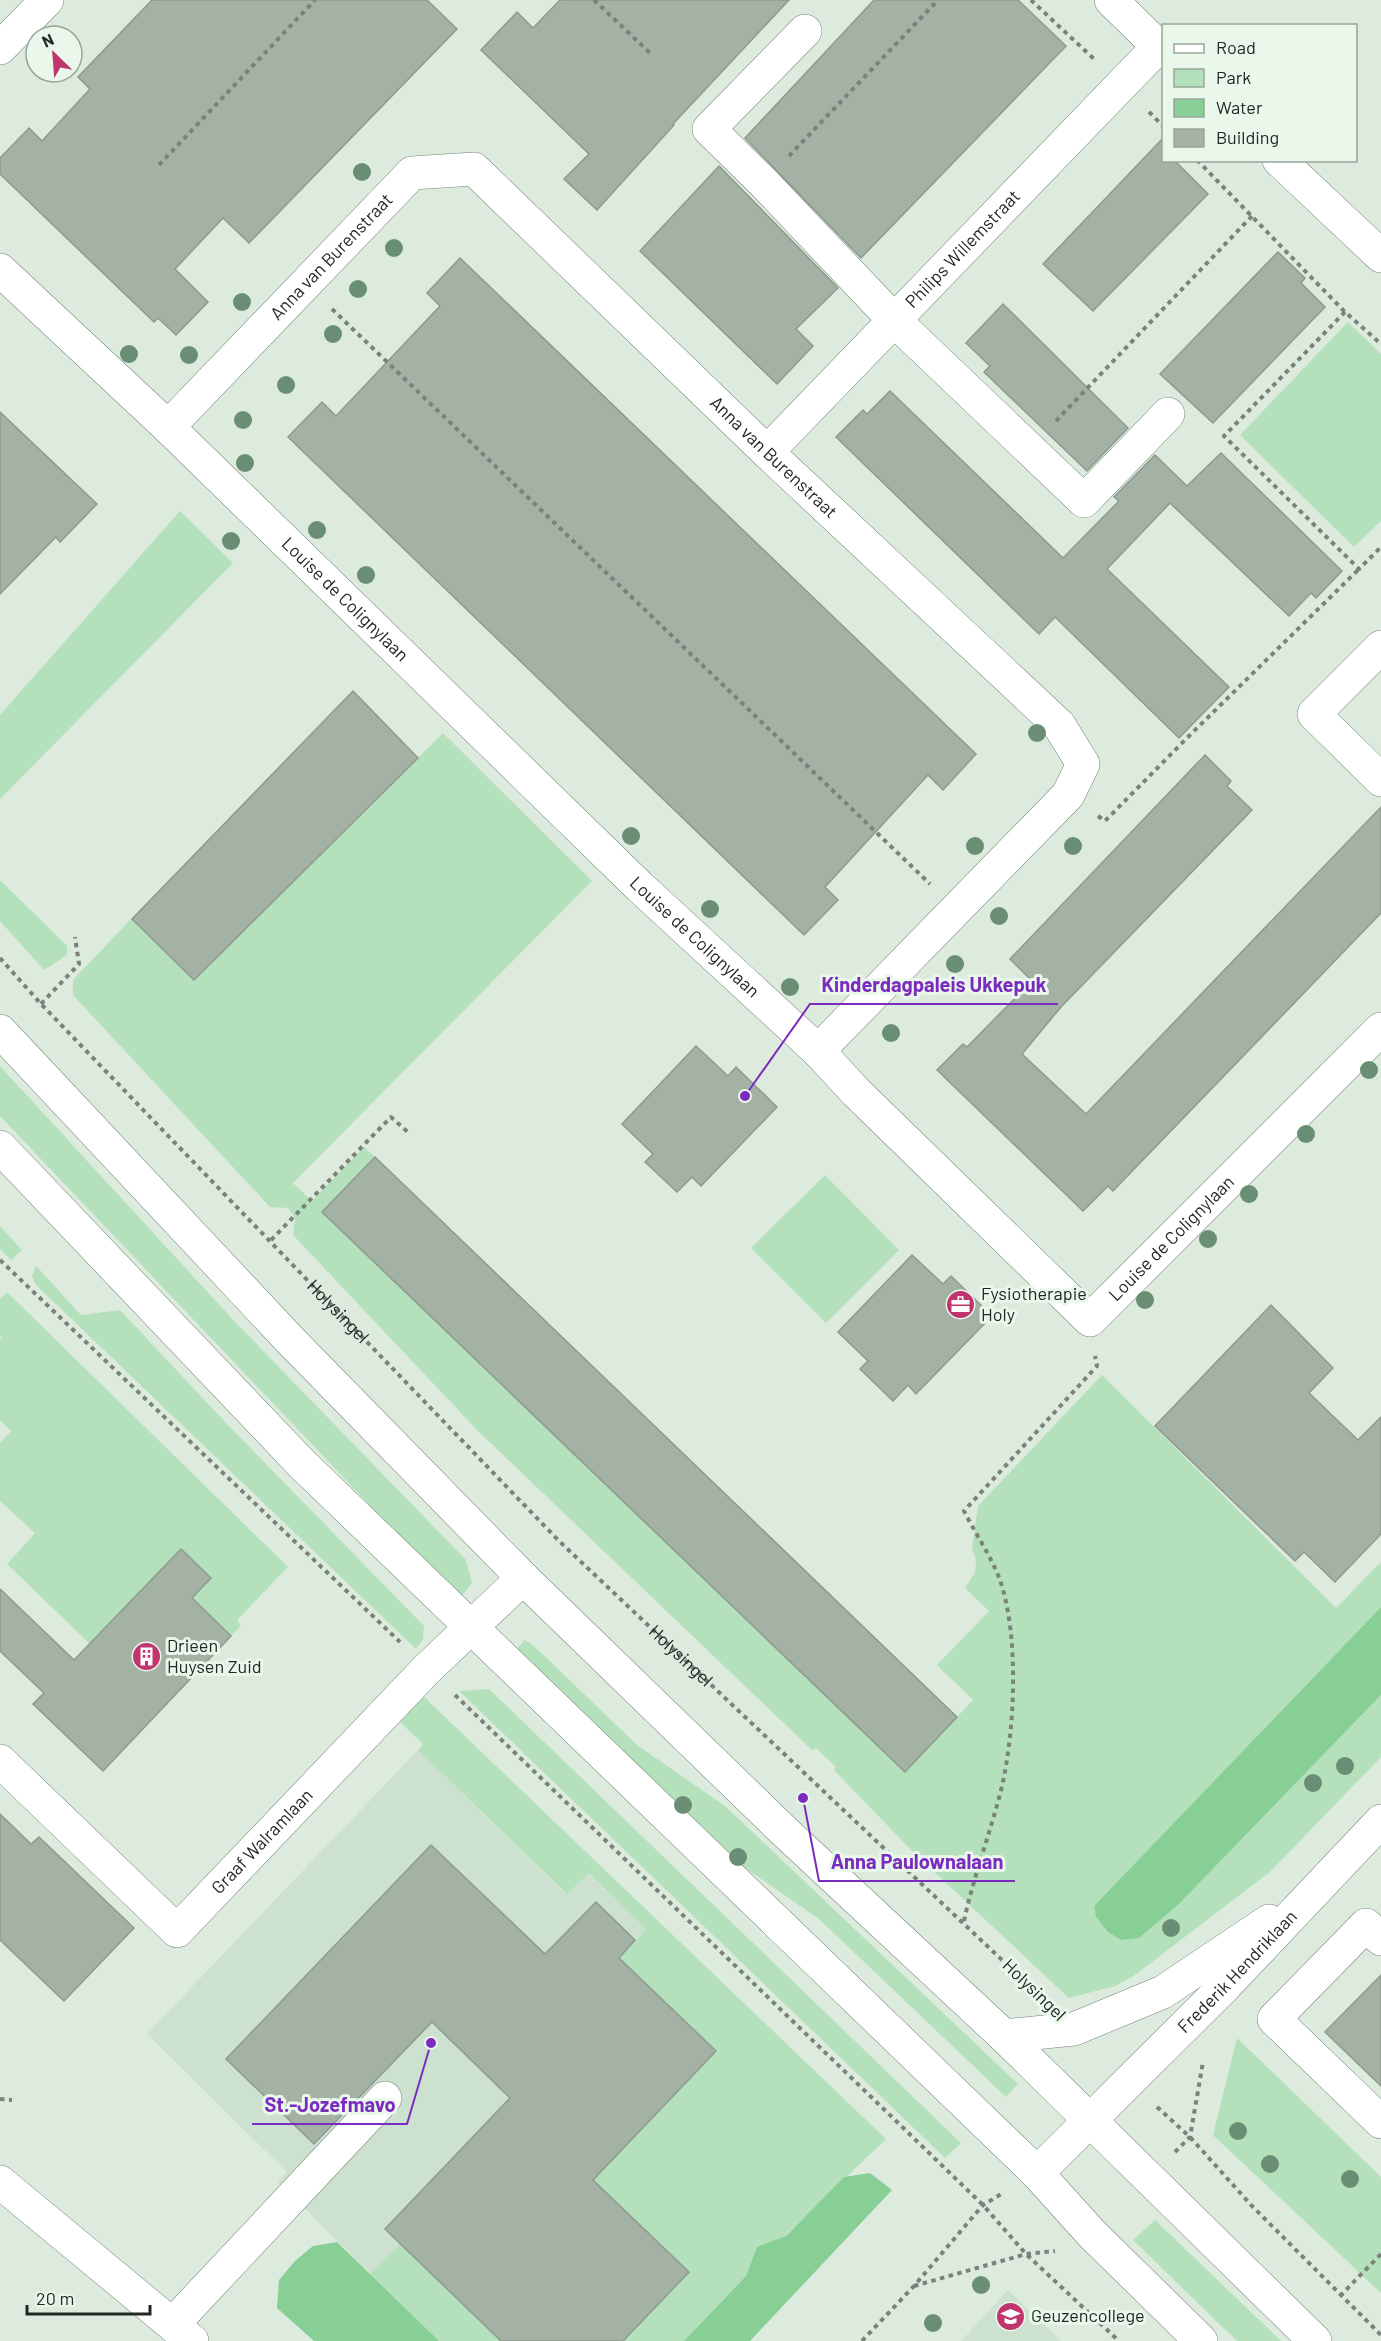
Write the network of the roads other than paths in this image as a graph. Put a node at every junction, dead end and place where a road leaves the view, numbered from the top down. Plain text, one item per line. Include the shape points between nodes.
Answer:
1 (47, 0) edge
2 (1111, 0) edge
3 (804, 31) dead end
4 (0, 48) edge
5 (1161, 50) edge
6 (1281, 162) edge
7 (1381, 256) edge
8 (0, 270) edge
9 (894, 320) junction
10 (1168, 414) dead end
11 (168, 427) junction
12 (766, 452) junction
13 (1381, 647) edge
14 (1381, 780) edge
15 (1381, 1029) edge
16 (0, 1031) edge
17 (818, 1051) junction
18 (0, 1147) edge
19 (523, 1578) junction
20 (471, 1628) junction
21 (0, 1761) edge
22 (1381, 1821) edge
23 (1320, 1886) junction
24 (1381, 1939) edge
25 (1004, 2036) junction
26 (385, 2098) dead end
27 (1089, 2120) junction
28 (1381, 2122) edge
29 (1037, 2173) junction
30 (0, 2182) edge
31 (183, 2332) edge
32 (1201, 2341) edge
33 (1315, 2341) edge

1 - 4 street
2 - 5 street
3 - 9 street via 709,129
5 - 9 street, Philips Willemstraat
6 - 7 street
8 - 11 street, Louise de Colignylaan
9 - 10 street via 1084,501
9 - 12 street, Philips Willemstraat
11 - 12 street, Anna van Burenstraat via 412,174 474,169
11 - 17 street, Louise de Colignylaan via 640,887
12 - 17 street, Anna van Burenstraat via 1059,724 1083,764 1068,795
13 - 14 street via 1314,714
15 - 17 street, Louise de Colignylaan via 1090,1320
16 - 19 street via 290,1340
18 - 20 street via 301,1463
19 - 20 street, Graaf Walramlaan
19 - 25 street via 784,1831
20 - 21 street, Graaf Walramlaan via 427,1669 177,1931
20 - 29 street
22 - 23 street, Frederik Hendriklaan
23 - 25 street via 1163,1992 1074,2029
23 - 27 street, Frederik Hendriklaan
24 - 28 street via 1366,1925 1274,2019
25 - 27 street
26 - 31 street
27 - 29 street
27 - 33 street
29 - 32 street via 1092,2234
30 - 31 street

